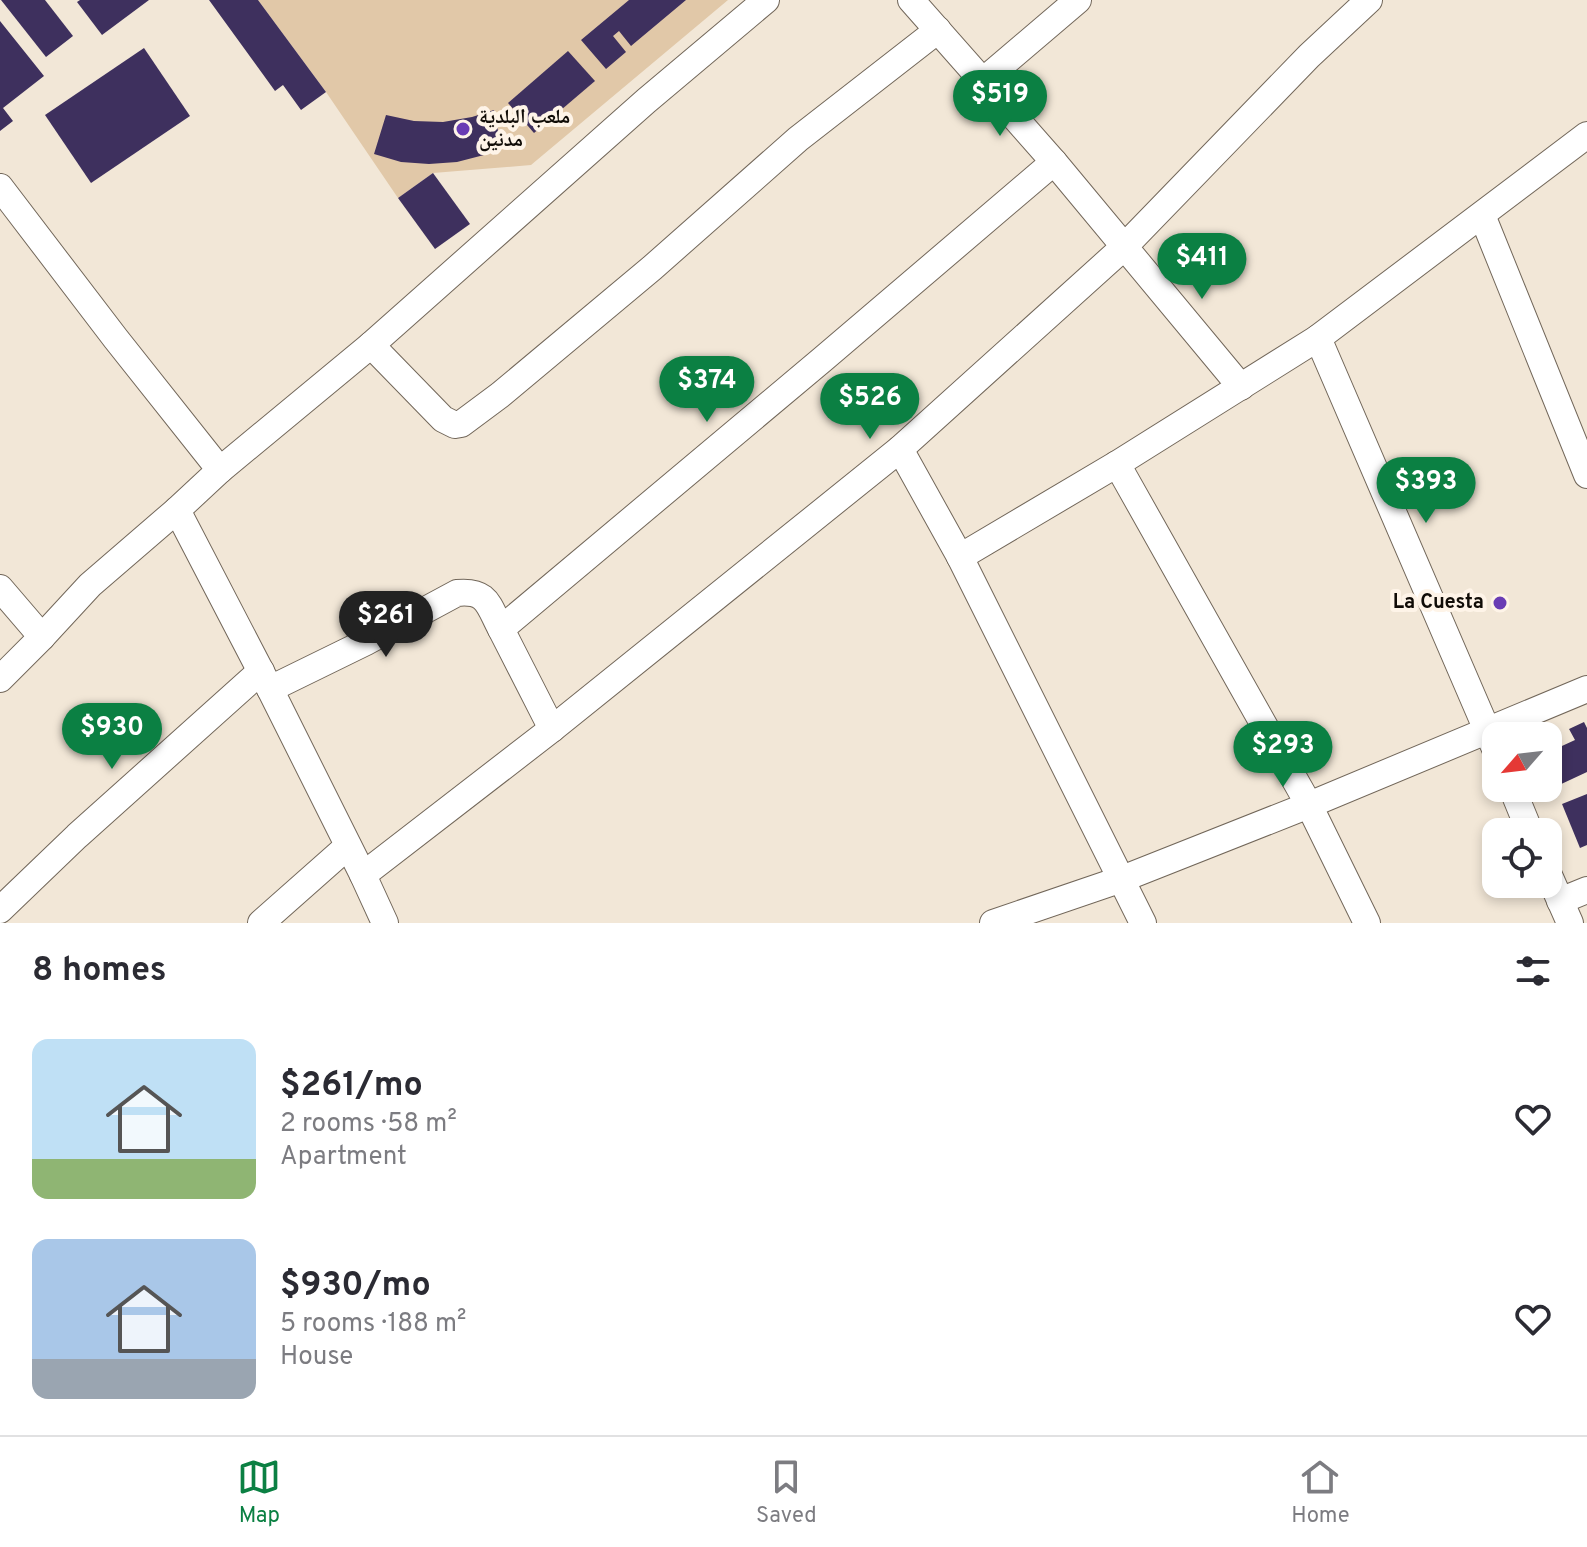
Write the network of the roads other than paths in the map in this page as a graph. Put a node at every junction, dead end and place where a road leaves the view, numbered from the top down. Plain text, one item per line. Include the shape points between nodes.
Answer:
1 (766, 0) edge
2 (911, 0) edge
3 (1078, 0) edge
4 (1369, 0) edge
5 (938, 30) junction
6 (983, 81) junction
7 (1587, 135) edge
8 (1054, 162) junction
9 (3, 197) edge
10 (1482, 215) junction
11 (1124, 247) junction
12 (1318, 338) junction
13 (371, 345) junction
14 (1241, 387) junction
15 (900, 449) junction
16 (1117, 464) junction
17 (220, 470) junction
18 (1587, 475) edge
19 (177, 510) junction
20 (960, 557) junction
21 (0, 588) edge
22 (501, 629) junction
23 (42, 637) junction
24 (0, 679) edge
25 (266, 680) junction
26 (1587, 689) edge
27 (1484, 722) edge
28 (1527, 722) edge
29 (552, 729) junction
30 (1482, 744) edge
31 (1309, 805) junction
32 (348, 846) junction
33 (363, 875) junction
34 (1122, 879) junction
35 (1587, 890) edge
36 (0, 910) edge
37 (1565, 912) edge
38 (261, 923) edge
39 (385, 923) edge
40 (993, 923) edge
41 (1143, 923) edge
42 (1367, 923) edge

1 - 13 street
2 - 5 street
3 - 6 street
4 - 11 street
5 - 6 street
5 - 13 street via 798,139 641,278 461,424 443,419
6 - 8 street
7 - 10 street
8 - 11 street
8 - 22 street
9 - 17 street
10 - 12 street
10 - 18 street
11 - 14 street
11 - 15 street
12 - 14 street
12 - 27 street
13 - 17 street
14 - 16 street
15 - 20 street
15 - 29 street
16 - 20 street
16 - 31 street
17 - 19 street
19 - 23 street via 90,585
19 - 25 street
20 - 34 street
21 - 23 street
22 - 25 street via 479,594 457,593 366,642
22 - 29 street
23 - 24 street
25 - 32 street
25 - 36 street via 77,836
26 - 28 street
29 - 33 street
30 - 31 street
31 - 34 street
31 - 42 street
32 - 33 street
32 - 38 street
33 - 39 street
34 - 40 street
34 - 41 street
35 - 37 street

